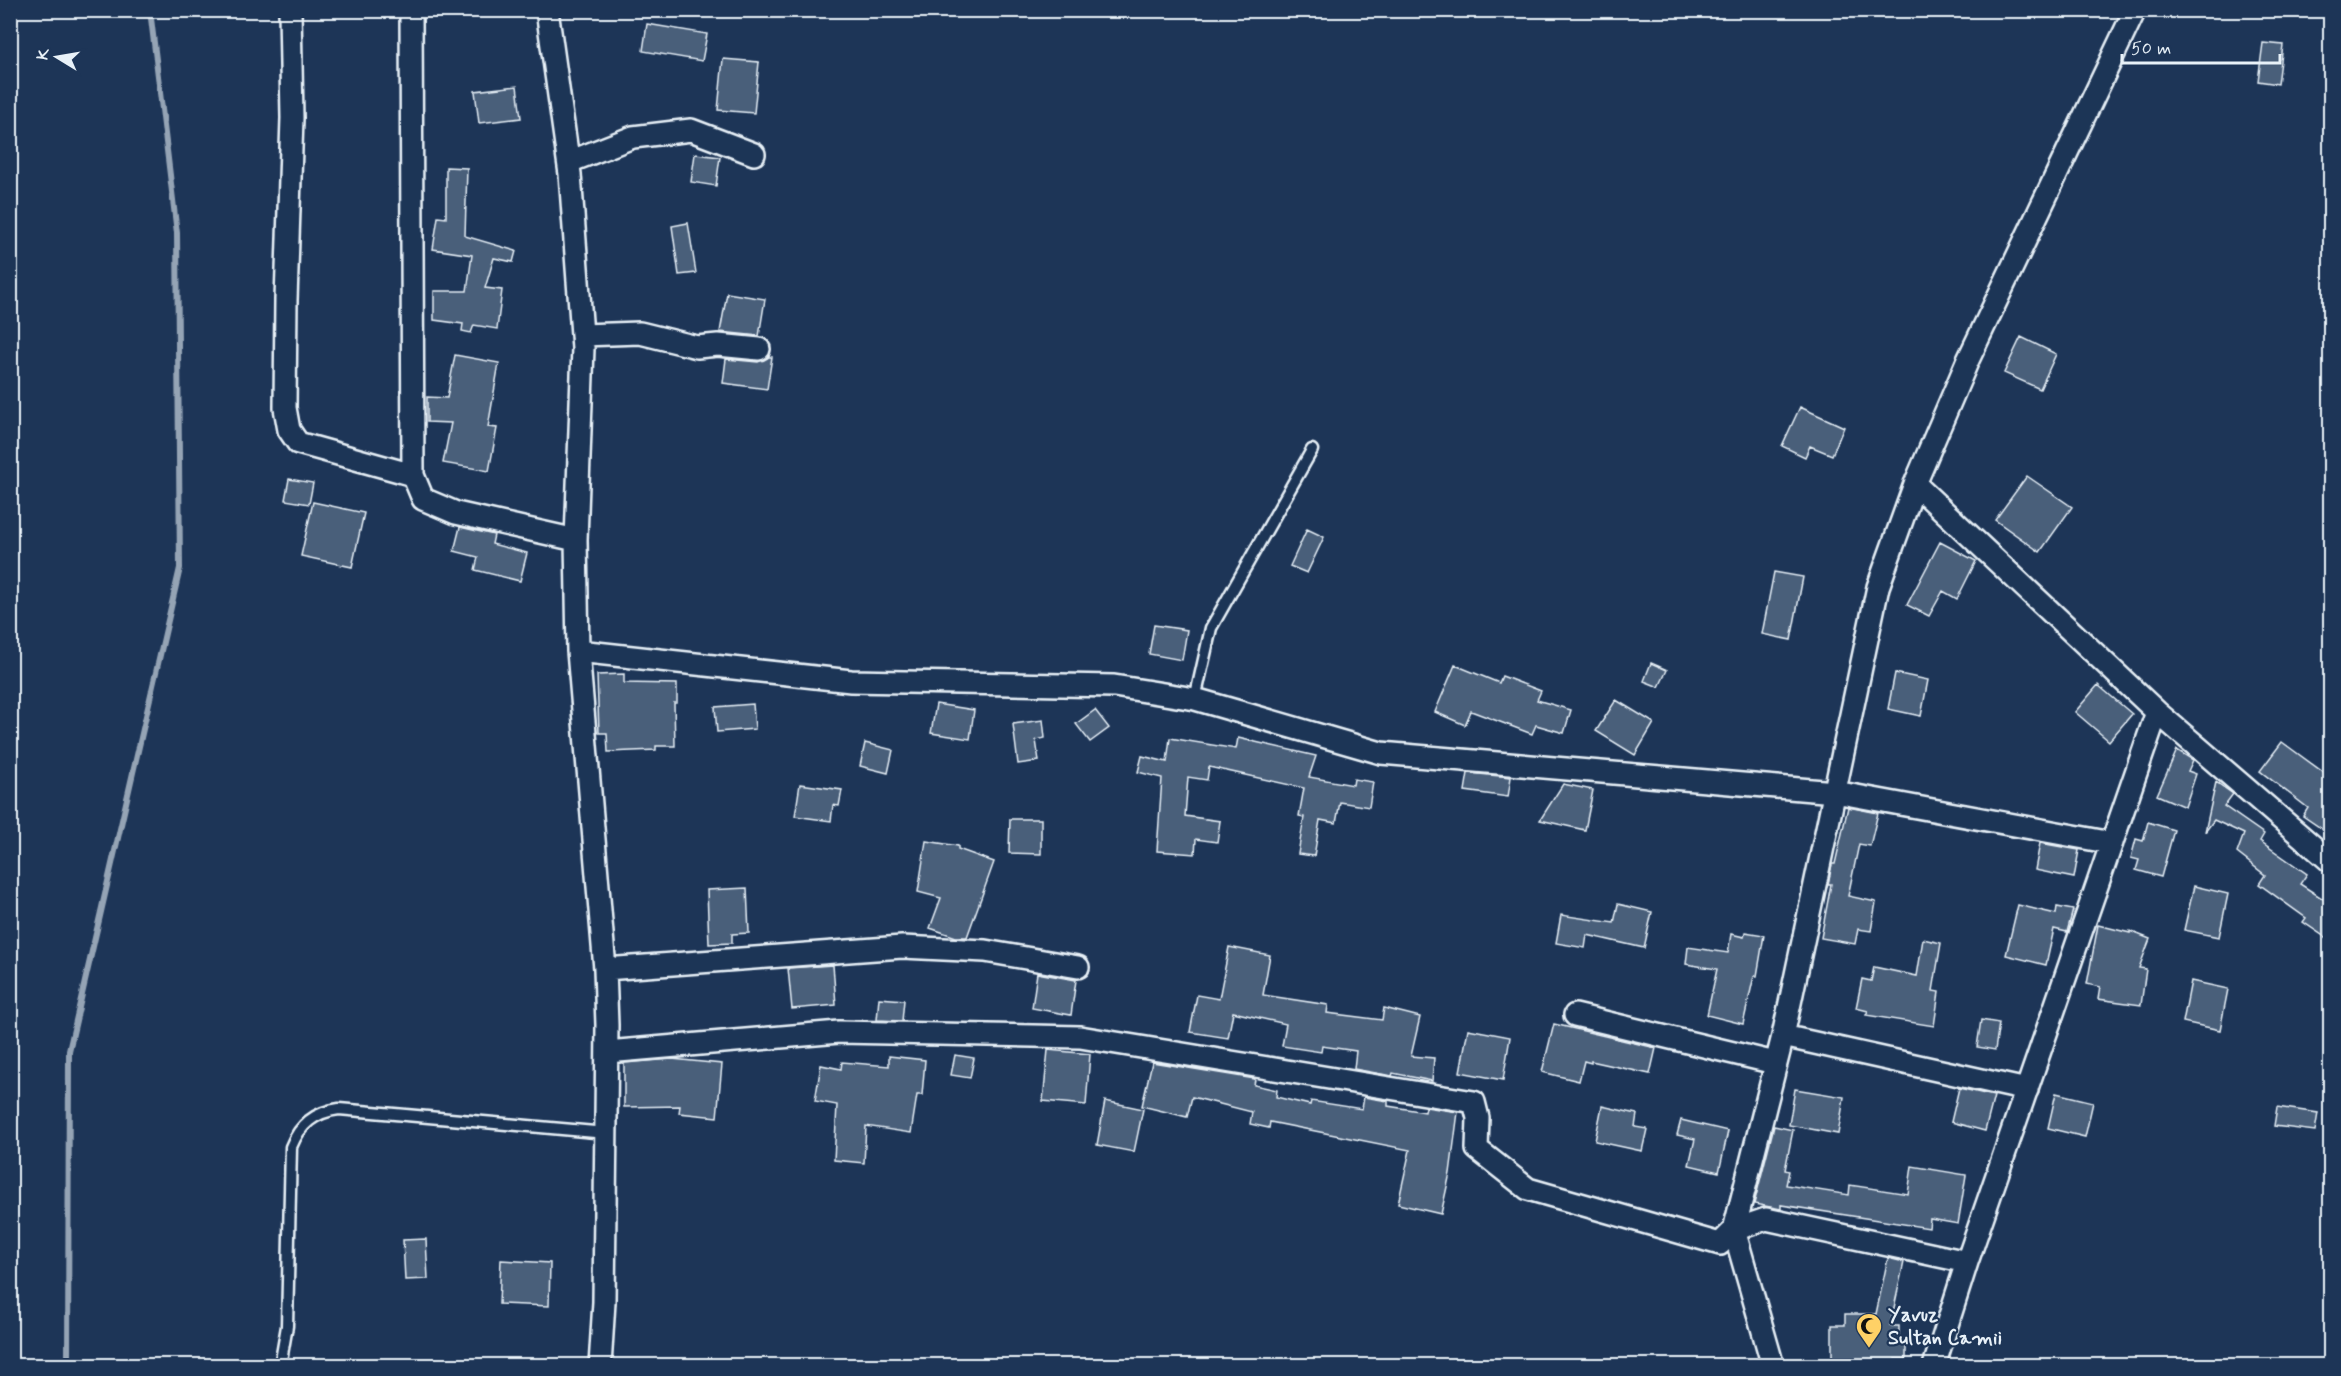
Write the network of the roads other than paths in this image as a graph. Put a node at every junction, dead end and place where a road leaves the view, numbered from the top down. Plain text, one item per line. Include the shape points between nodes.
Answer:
1 (290, 10) edge
2 (411, 10) edge
3 (547, 10) edge
4 (2135, 10) edge
5 (754, 154) dead end
6 (568, 162) junction
7 (582, 335) junction
8 (759, 349) dead end
9 (1311, 450) dead end
10 (413, 475) junction
11 (1915, 484) junction
12 (576, 540) junction
13 (578, 651) junction
14 (1195, 699) junction
15 (2157, 712) junction
16 (1835, 792) junction
17 (2112, 843) junction
18 (2331, 861) edge
19 (1078, 967) dead end
20 (605, 969) junction
21 (1575, 1015) dead end
22 (1783, 1036) junction
23 (607, 1052) junction
24 (1775, 1064) junction
25 (2027, 1090) junction
26 (606, 1133) junction
27 (1734, 1230) junction
28 (1967, 1262) junction
29 (280, 1365) edge
30 (600, 1365) edge
31 (1773, 1365) edge
32 (1934, 1365) edge

1 - 10 street via 292,118 285,396 289,430 298,443
2 - 10 street
3 - 6 street
4 - 11 street via 1968,360
5 - 6 street via 691,130 633,137
6 - 7 street
7 - 8 street via 640,333 698,347
7 - 12 street
9 - 14 lane via 1210,628
10 - 12 street via 423,499 456,513
11 - 15 street
11 - 16 street via 1878,587
12 - 13 street
13 - 14 street via 851,681 1114,686
13 - 20 street
14 - 16 street via 1381,753
15 - 17 street
15 - 18 street
16 - 17 street
16 - 22 street
17 - 25 street
19 - 20 street via 985,951 902,947
20 - 23 street
21 - 24 street
22 - 24 street
22 - 25 street
23 - 26 street
23 - 27 street via 839,1032 1080,1037 1474,1102 1477,1149 1528,1188 1720,1244
24 - 27 street
25 - 28 street
26 - 29 lane via 339,1109 306,1122 291,1147 287,1326
26 - 30 street
27 - 28 street via 1766,1220
27 - 31 street
28 - 32 street

